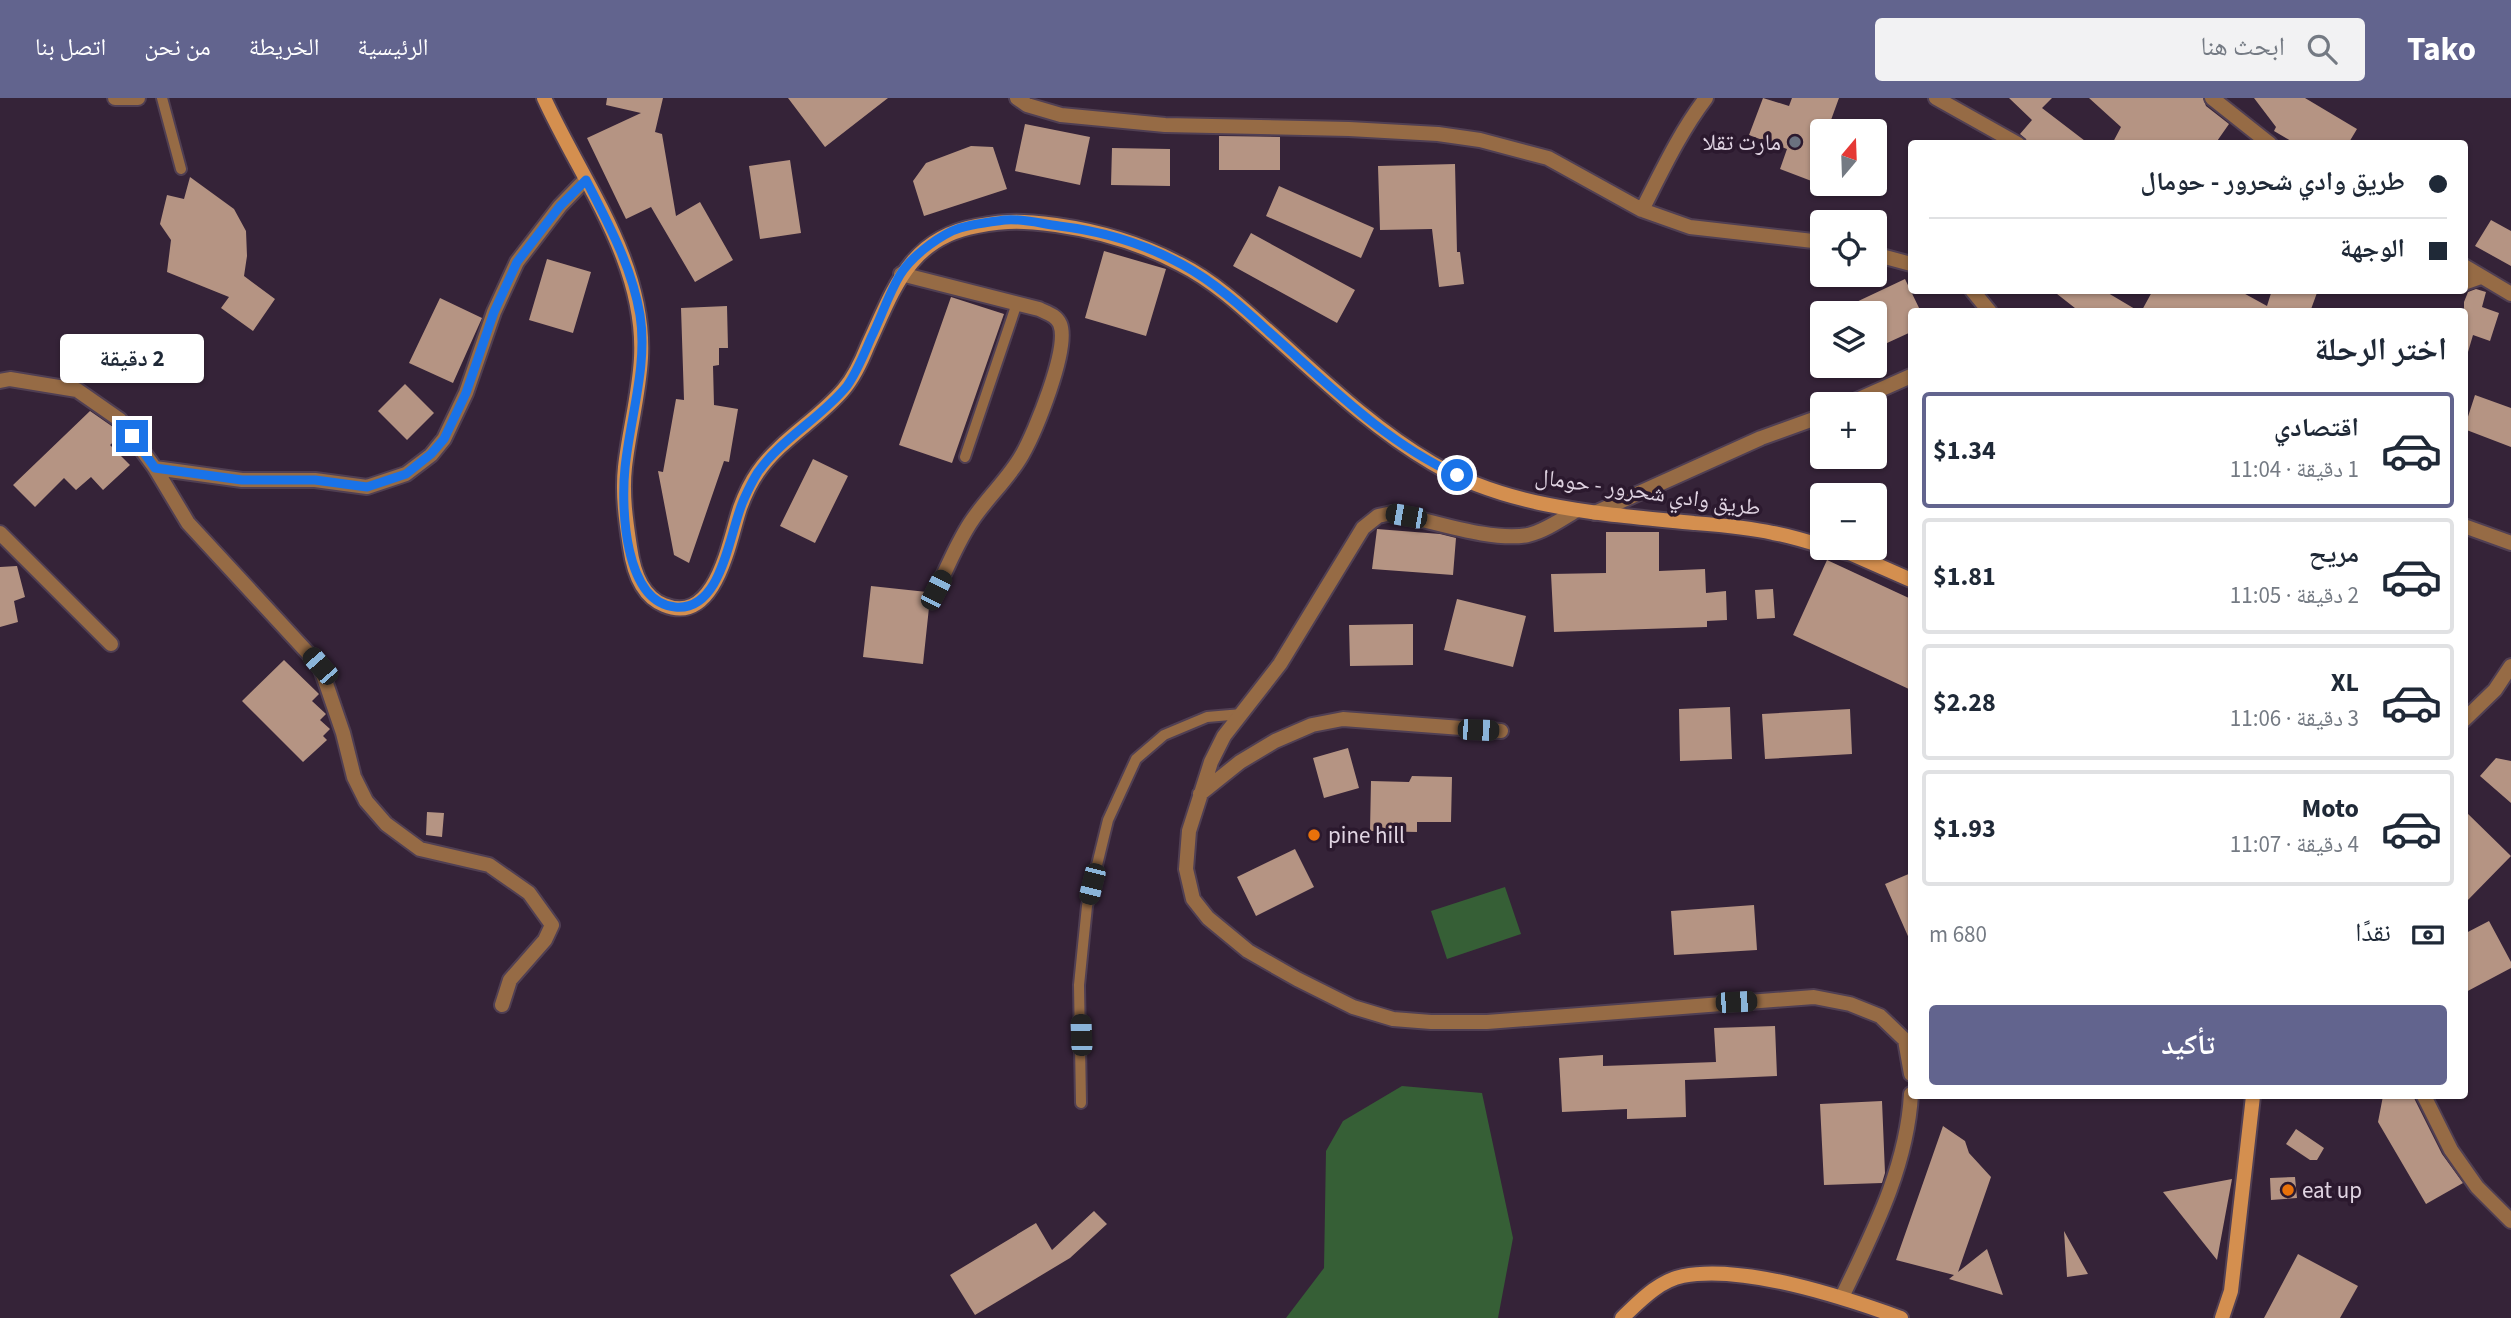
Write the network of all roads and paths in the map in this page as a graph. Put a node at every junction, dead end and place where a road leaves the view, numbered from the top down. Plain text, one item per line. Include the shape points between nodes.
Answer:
1 (115, 98) edge
2 (138, 98) edge
3 (162, 98) edge
4 (544, 98) edge
5 (1017, 98) edge
6 (1706, 98) edge
7 (1936, 98) edge
8 (2212, 98) edge
9 (2011, 140) edge
10 (2265, 140) edge
11 (181, 169) dead end
12 (586, 180) junction
13 (1642, 210) junction
14 (1810, 241) edge
15 (1887, 258) edge
16 (1908, 263) edge
17 (2468, 268) edge
18 (901, 274) junction
19 (2481, 276) junction
20 (2468, 281) edge
21 (1975, 294) edge
22 (2511, 294) edge
23 (1017, 303) junction
24 (1987, 308) edge
25 (1908, 377) edge
26 (0, 381) edge
27 (1875, 392) edge
28 (1810, 420) edge
29 (965, 457) dead end
30 (155, 468) junction
31 (1577, 510) junction
32 (1595, 513) junction
33 (2468, 527) edge
34 (0, 533) edge
35 (1810, 543) edge
36 (2511, 543) edge
37 (1866, 560) edge
38 (1908, 579) edge
39 (936, 590) dead end
40 (111, 643) dead end
41 (2511, 666) edge
42 (1242, 714) junction
43 (2468, 716) edge
44 (1501, 731) dead end
45 (1199, 795) junction
46 (502, 1005) dead end
47 (1908, 1057) edge
48 (1911, 1099) edge
49 (2253, 1099) edge
50 (2426, 1099) edge
51 (1081, 1103) dead end
52 (2511, 1221) edge
53 (1842, 1297) junction
54 (2226, 1315) edge
55 (1622, 1318) edge
56 (1901, 1318) edge

1 - 2 street
3 - 11 lane
4 - 12 main road, طريق وادي شحرور - حومال
5 - 13 street via 1027,106 1060,115 1165,125 1349,129 1480,140 1548,158
6 - 13 street via 1671,152
7 - 9 street
8 - 10 street
12 - 18 main road, طريق وادي شحرور - حومال via 614,234 640,318 641,360 624,471 625,515 633,569 649,596 666,606 686,608 716,582 742,504 758,472 849,384
12 - 30 street via 517,262 444,439 406,474 367,487 315,480 242,480
13 - 14 street via 1690,227
15 - 16 street
17 - 19 street
18 - 23 street
18 - 31 main road, طريق وادي شحرور - حومال via 920,253 954,230 1010,220 1080,228 1131,242 1184,265 1234,301 1380,430 1436,465 1499,494
19 - 20 street
19 - 22 street
21 - 24 street
23 - 29 lane
23 - 39 street via 1054,316 1060,325 1057,366 1021,457 972,521
25 - 27 street
26 - 30 street via 77,390 120,421
28 - 32 street
30 - 46 street via 188,523 320,666 354,777 366,801 386,824 420,849 489,865 529,893 552,925 545,940 510,980
31 - 32 main road, طريق وادي شحرور - حومال
31 - 42 street via 1528,534 1496,536 1392,513 1378,516 1363,528 1280,664
32 - 35 main road, طريق وادي شحرور - حومال via 1770,532
33 - 36 street
34 - 40 street
37 - 38 main road
41 - 43 street
42 - 45 street via 1224,736
42 - 51 lane via 1208,717 1164,735 1136,759 1108,820 1087,906 1080,972
44 - 45 street via 1343,719 1312,725 1240,762
45 - 47 street via 1189,831 1186,869 1193,899 1248,951 1353,1007 1394,1019 1487,1022 1814,998 1850,1004 1880,1016 1905,1040
48 - 53 street via 1910,1121 1895,1175 1879,1221
49 - 54 main road
50 - 52 street via 2451,1150 2477,1187
53 - 55 main road via 1726,1273 1681,1276 1652,1291
53 - 56 main road

